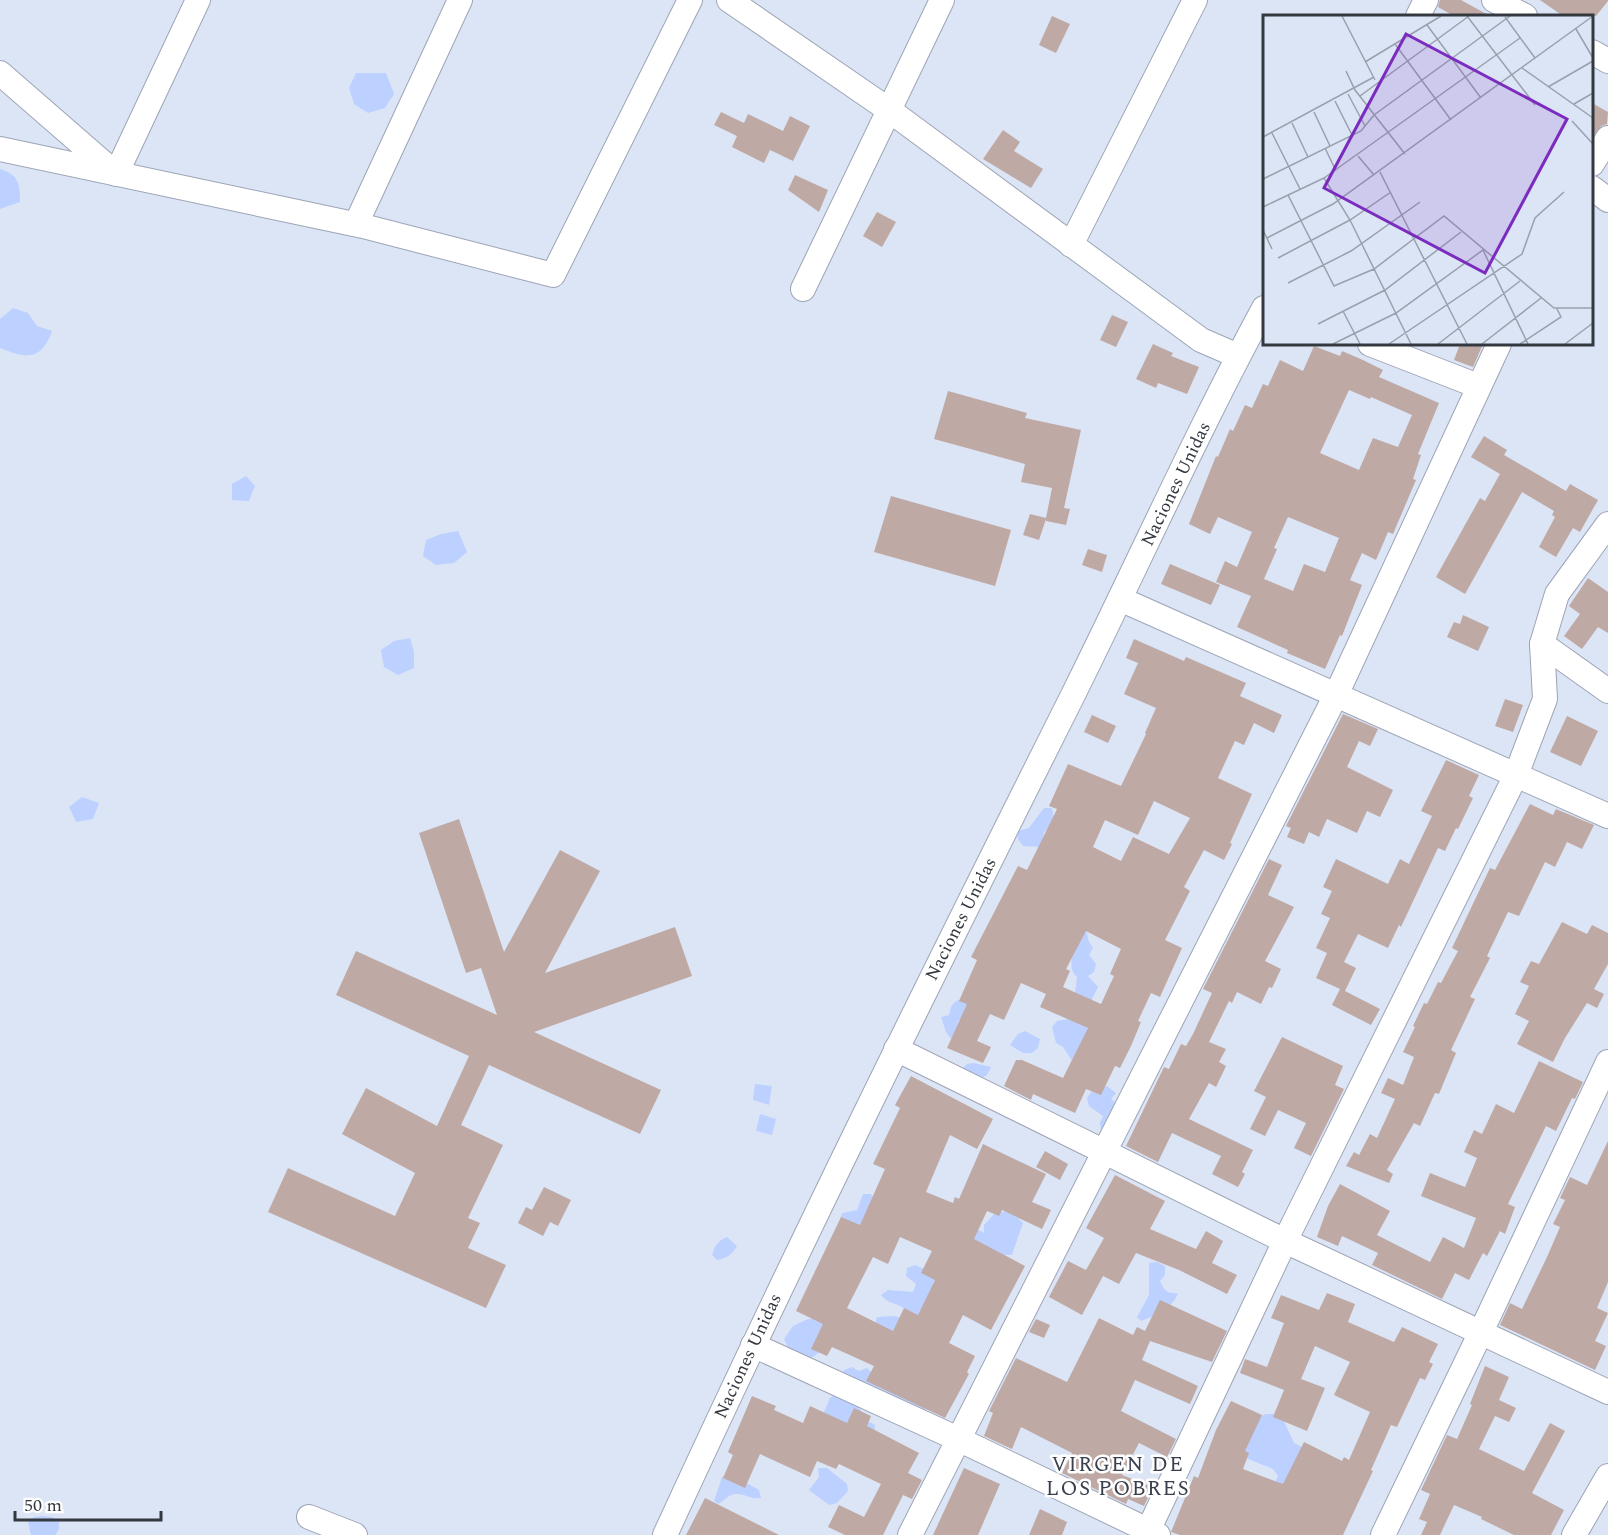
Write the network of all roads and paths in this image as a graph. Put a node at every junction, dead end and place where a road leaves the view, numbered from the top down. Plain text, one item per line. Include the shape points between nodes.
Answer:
1 (198, 0) edge
2 (460, 0) edge
3 (690, 0) edge
4 (729, 0) edge
5 (942, 0) edge
6 (1195, 0) edge
7 (1426, 0) edge
8 (1494, 0) edge
9 (1418, 15) edge
10 (1523, 15) edge
11 (1593, 53) edge
12 (1608, 61) edge
13 (0, 73) edge
14 (889, 110) junction
15 (1608, 138) edge
16 (0, 149) edge
17 (1593, 162) edge
18 (116, 174) junction
19 (1593, 189) edge
20 (1608, 200) edge
21 (356, 224) junction
22 (1071, 244) junction
23 (803, 289) dead end
24 (1263, 310) edge
25 (1373, 345) edge
26 (1498, 345) edge
27 (1239, 356) junction
28 (1478, 386) junction
29 (1607, 526) edge
30 (1120, 599) junction
31 (1542, 644) junction
32 (1608, 691) edge
33 (1336, 695) junction
34 (1516, 775) junction
35 (1608, 816) edge
36 (896, 1049) junction
37 (1608, 1062) edge
38 (1104, 1153) junction
39 (1285, 1241) junction
40 (1481, 1332) junction
41 (753, 1345) junction
42 (1608, 1392) edge
43 (958, 1439) junction
44 (1608, 1476) edge
45 (309, 1517) dead end
46 (1151, 1533) edge
47 (354, 1535) edge
48 (665, 1535) edge
49 (910, 1535) edge
50 (1383, 1535) edge
51 (1574, 1535) edge

1 - 18 street
2 - 21 street
3 - 21 street via 553,275
4 - 14 street
5 - 14 street
6 - 22 street
7 - 9 street
8 - 10 street
11 - 12 street
13 - 18 street
14 - 22 street
14 - 23 street
15 - 17 street
16 - 18 street
18 - 21 street
19 - 20 street
22 - 27 street via 1201,340
24 - 27 street, Naciones Unidas
25 - 28 street
26 - 28 street
27 - 30 street, Naciones Unidas
28 - 33 street
29 - 31 street via 1557,594
30 - 33 street
30 - 36 street, Naciones Unidas
31 - 32 street
31 - 34 street via 1545,699
33 - 34 street
33 - 38 street
34 - 35 street
34 - 39 street
36 - 38 street
36 - 41 street, Naciones Unidas
37 - 40 street
38 - 39 street
38 - 43 street
39 - 40 street
39 - 46 street
40 - 42 street
40 - 50 street
41 - 43 street
41 - 48 street, Naciones Unidas
43 - 46 street
43 - 49 street
44 - 51 street
45 - 47 street

